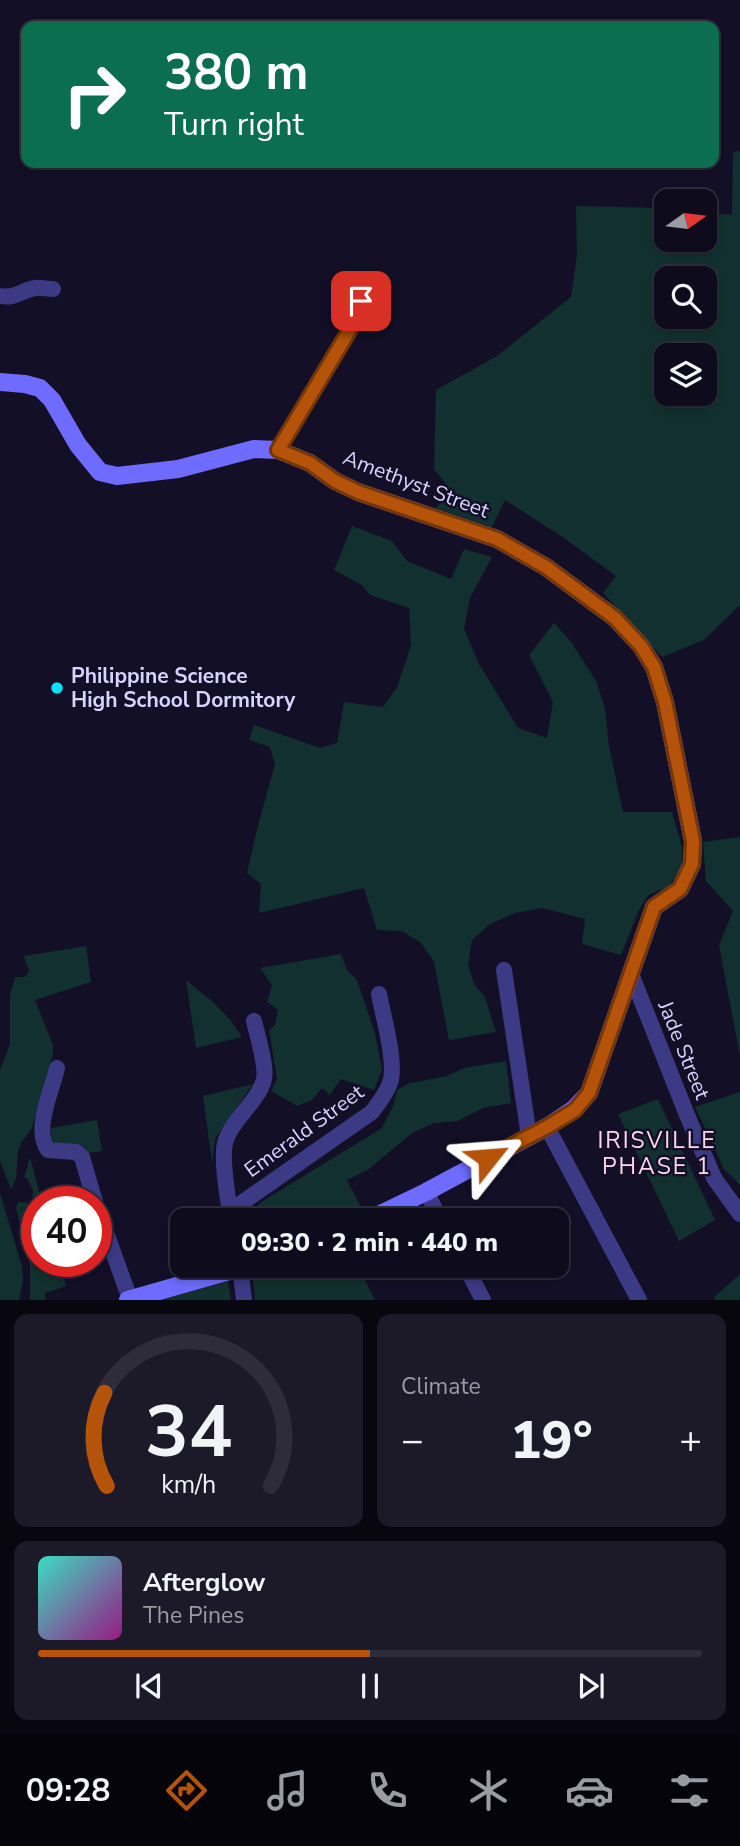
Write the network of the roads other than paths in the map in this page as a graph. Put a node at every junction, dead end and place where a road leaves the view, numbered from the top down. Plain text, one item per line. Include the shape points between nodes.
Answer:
1 (53, 289) dead end
2 (0, 296) edge
3 (361, 301) dead end
4 (0, 382) edge
5 (278, 450) junction
6 (503, 970) dead end
7 (631, 974) junction
8 (379, 994) dead end
9 (254, 1021) dead end
10 (57, 1068) dead end
11 (547, 1127) junction
12 (529, 1136) junction
13 (91, 1186) edge
14 (426, 1192) junction
15 (230, 1208) edge
16 (242, 1208) edge
17 (393, 1208) edge
18 (435, 1208) edge
19 (740, 1214) edge
20 (112, 1251) edge
21 (203, 1278) edge
22 (243, 1278) edge
23 (472, 1278) edge
24 (129, 1300) edge
25 (244, 1300) edge
26 (483, 1300) edge
27 (639, 1300) edge

1 - 2 street via 33,288 20,295
3 - 5 street via 358,316
4 - 5 street, Amethyst Street via 40,387 100,472 117,476 178,468 254,449
5 - 7 street, Amethyst Street via 358,492 497,539 566,581 615,618 641,646 654,667 665,702 693,841 692,864 680,889 654,907
6 - 12 street
7 - 11 street, Amethyst Street via 589,1093 575,1110
7 - 19 street, Jade Street via 714,1178
8 - 16 street, Emerald Street via 392,1060 391,1081 382,1100
9 - 15 street via 265,1077 224,1145
10 - 13 street via 42,1123 43,1143 48,1150 76,1152 82,1157
11 - 12 street, Amethyst Street
11 - 27 street
12 - 14 street, Amethyst Street
14 - 17 street, Amethyst Street
14 - 18 street
20 - 24 street
21 - 24 street
22 - 25 street
23 - 26 street

